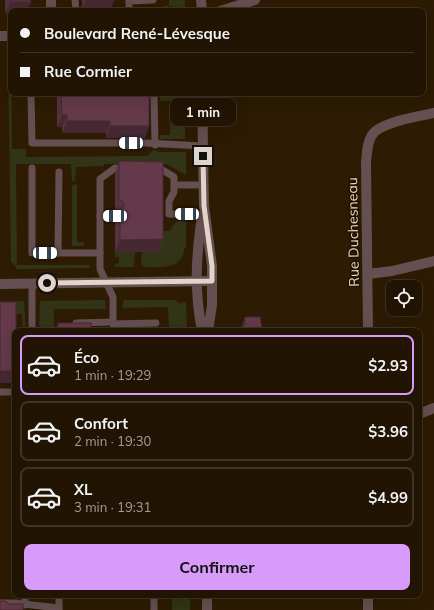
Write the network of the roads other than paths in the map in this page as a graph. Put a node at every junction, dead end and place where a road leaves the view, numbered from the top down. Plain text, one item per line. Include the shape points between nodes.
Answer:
1 (153, 0) edge
2 (255, 0) edge
3 (128, 1) edge
4 (230, 8) edge
5 (31, 96) edge
6 (154, 96) edge
7 (202, 96) edge
8 (434, 113) edge
9 (155, 145) junction
10 (203, 146) junction
11 (32, 168) dead end
12 (130, 169) edge
13 (146, 169) edge
14 (59, 172) dead end
15 (174, 185) junction
16 (203, 185) junction
17 (204, 212) junction
18 (100, 216) junction
19 (115, 216) dead end
20 (58, 253) junction
21 (100, 253) junction
22 (434, 261) edge
23 (368, 274) junction
24 (196, 281) junction
25 (212, 281) junction
26 (107, 282) junction
27 (32, 283) junction
28 (0, 284) edge
29 (76, 323) edge
30 (113, 323) junction
31 (156, 323) dead end
32 (32, 328) edge
33 (116, 328) edge
34 (201, 328) edge
35 (208, 328) edge
36 (368, 328) edge
37 (0, 392) edge
38 (12, 392) edge
39 (434, 408) edge
40 (422, 413) edge
41 (25, 598) edge
42 (59, 598) edge
43 (154, 598) edge
44 (207, 598) edge
45 (368, 598) edge
46 (0, 603) edge
47 (25, 605) junction
48 (59, 609) edge
49 (154, 610) edge
50 (207, 610) edge
51 (368, 610) edge

1 - 3 lane
2 - 4 street
5 - 9 lane via 32,143
6 - 9 lane
7 - 10 street
8 - 23 street, Rue Duchesneau via 388,125 372,134 366,162
9 - 10 lane
10 - 16 street
11 - 20 lane via 32,253
12 - 18 lane via 115,168 100,179
13 - 15 lane via 161,169 174,177
14 - 20 lane
15 - 16 lane
15 - 17 lane via 174,192 169,201 169,214
16 - 17 street
17 - 24 street via 196,258
17 - 25 street
18 - 19 lane
18 - 21 lane
20 - 21 lane
21 - 26 lane via 100,269
22 - 23 street
23 - 36 street, Rue Duchesneau
24 - 25 street
24 - 26 street
24 - 34 street
25 - 35 street
26 - 27 street
26 - 30 lane via 113,297
27 - 28 street
27 - 32 lane
29 - 30 lane
30 - 31 lane
30 - 33 lane
37 - 38 lane
39 - 40 street
41 - 47 lane
42 - 48 lane
43 - 49 lane
44 - 50 street
45 - 51 street
46 - 47 lane
47 - 48 lane

